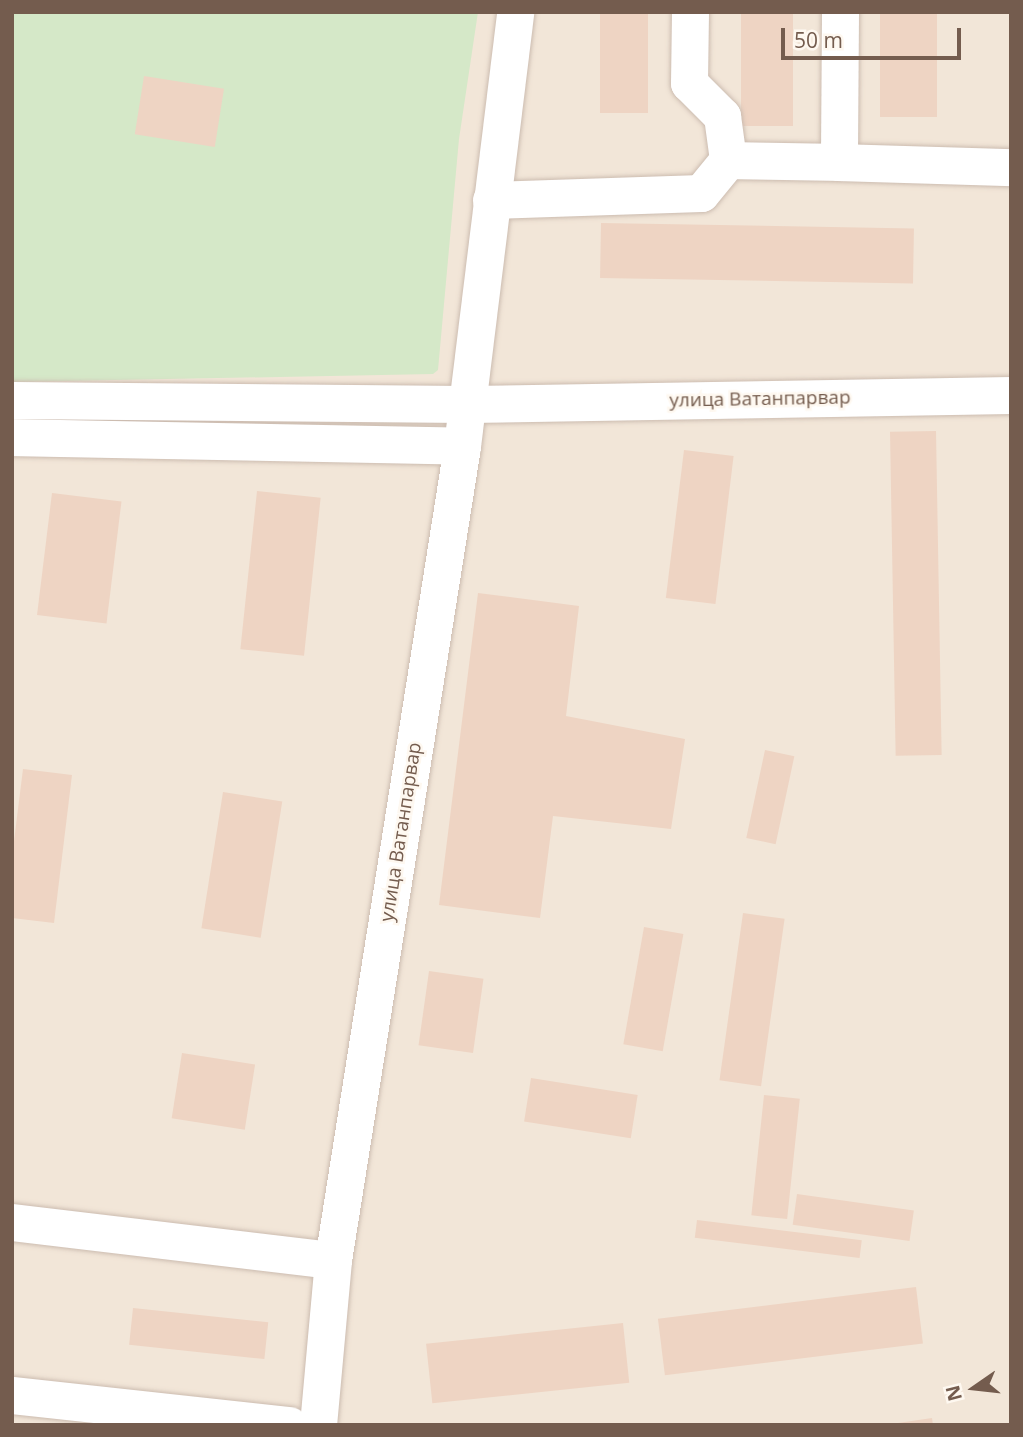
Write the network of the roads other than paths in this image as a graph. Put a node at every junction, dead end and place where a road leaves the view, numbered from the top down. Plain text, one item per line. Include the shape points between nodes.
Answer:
1 (515, 12) edge
2 (690, 12) edge
3 (839, 12) edge
4 (728, 159) junction
5 (839, 162) junction
6 (1011, 167) edge
7 (491, 200) junction
8 (1011, 395) edge
9 (12, 400) edge
10 (467, 404) junction
11 (12, 437) edge
12 (462, 446) junction
13 (12, 1222) edge
14 (333, 1259) junction
15 (12, 1395) edge
16 (289, 1425) edge
17 (318, 1425) edge

1 - 7 street, улица Ватанпарвар
2 - 4 street via 689,83 722,116
3 - 5 street
4 - 5 street
4 - 7 street via 701,193
5 - 6 street
7 - 10 street, улица Ватанпарвар
8 - 10 street, улица Ватанпарвар
9 - 10 street
10 - 12 street, улица Ватанпарвар
11 - 12 street
12 - 14 street, улица Ватанпарвар
13 - 14 street
14 - 17 street, улица Ватанпарвар
15 - 16 street

